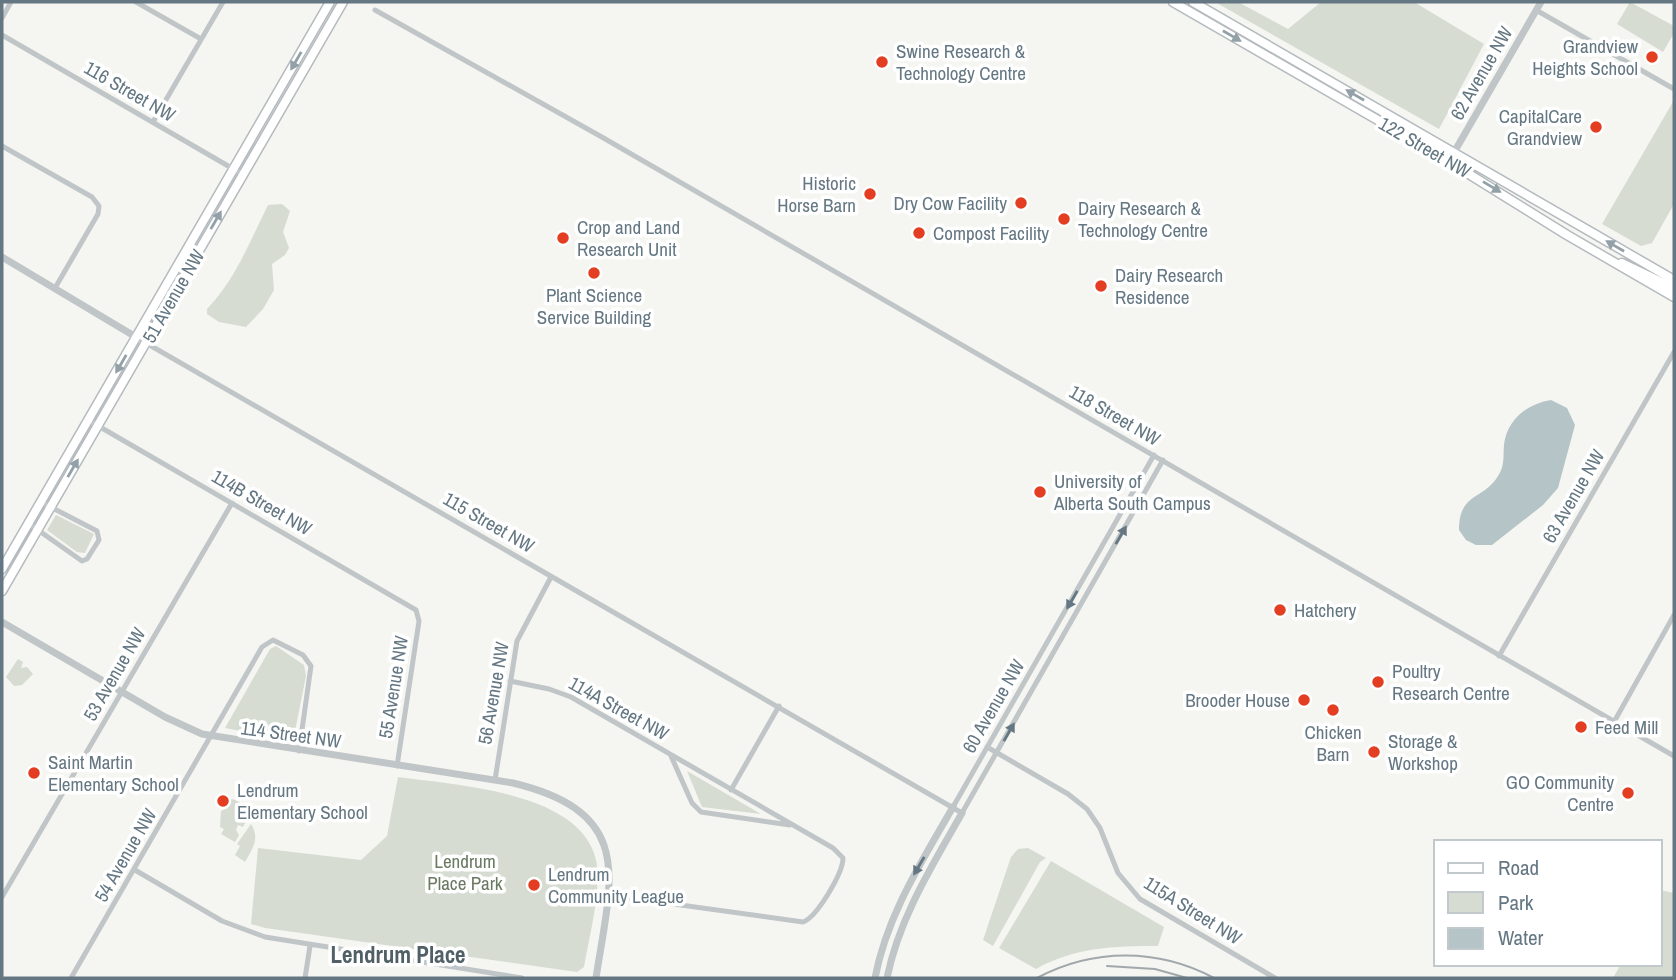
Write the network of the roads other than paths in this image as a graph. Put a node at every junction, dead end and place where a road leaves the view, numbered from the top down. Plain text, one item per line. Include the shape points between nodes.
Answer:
1 (11, 2) edge
2 (136, 2) edge
3 (223, 2) edge
4 (330, 2) edge
5 (343, 2) edge
6 (1173, 2) edge
7 (1193, 2) edge
8 (1541, 2) edge
9 (375, 10) dead end
10 (1536, 10) junction
11 (2, 18) edge
12 (2, 35) edge
13 (201, 39) junction
14 (1674, 89) edge
15 (153, 122) junction
16 (2, 146) edge
17 (1454, 152) junction
18 (1449, 161) junction
19 (233, 169) junction
20 (242, 174) junction
21 (1597, 253) junction
22 (2, 257) edge
23 (1674, 280) edge
24 (55, 288) junction
25 (1674, 288) edge
26 (1674, 298) edge
27 (138, 336) junction
28 (146, 343) junction
29 (1674, 352) edge
30 (88, 421) junction
31 (98, 426) junction
32 (1154, 455) junction
33 (1163, 460) junction
34 (41, 502) junction
35 (232, 503) junction
36 (51, 507) junction
37 (29, 523) junction
38 (37, 530) junction
39 (2, 569) edge
40 (551, 577) junction
41 (2, 591) edge
42 (418, 613) joint
43 (1674, 615) edge
44 (2, 622) edge
45 (1499, 656) junction
46 (510, 681) junction
47 (121, 691) junction
48 (779, 706) junction
49 (1614, 722) junction
50 (211, 737) junction
51 (987, 747) junction
52 (299, 751) junction
53 (997, 753) junction
54 (671, 756) junction
55 (1674, 756) edge
56 (397, 766) junction
57 (495, 780) junction
58 (731, 790) junction
59 (953, 807) junction
60 (962, 813) junction
61 (793, 825) junction
62 (135, 870) junction
63 (608, 895) junction
64 (2, 897) edge
65 (310, 946) junction
66 (494, 976) edge
67 (71, 978) edge
68 (306, 978) edge
69 (522, 978) edge
70 (596, 978) edge
71 (875, 978) edge
72 (887, 978) edge
73 (1275, 978) edge

1 - 11 street
2 - 13 street
3 - 13 street
4 -> 19 main road, 51 Avenue NW
5 - 20 main road, 51 Avenue NW
6 -> 18 main road, 122 Street NW
17 -> 7 main road, 122 Street NW
8 - 10 street, 62 Avenue NW
9 - 32 street, 118 Street NW
10 - 14 street
10 - 17 street, 62 Avenue NW
12 - 15 street, 116 Street NW
13 - 15 street
15 - 19 street, 116 Street NW
16 - 24 street via 99,205
17 - 18 street, 62 Avenue NW
23 -> 17 main road, 122 Street NW
18 -> 21 main road, 122 Street NW
19 - 20 street, 116 Street NW
19 - 27 main road, 51 Avenue NW
28 -> 20 main road, 51 Avenue NW
21 - 25 main road
21 - 26 main road, 122 Street NW
22 - 24 street, 115 Street NW
24 - 27 street, 115 Street NW
27 - 28 street, 115 Street NW
27 -> 30 main road, 51 Avenue NW
28 - 31 main road, 51 Avenue NW
28 - 40 street, 115 Street NW
29 - 45 street, 63 Avenue NW
30 - 31 street, 114B Street NW
30 - 34 main road, 51 Avenue NW
31 - 35 street, 114B Street NW
36 -> 31 main road, 51 Avenue NW
32 - 33 street, 118 Street NW
32 -> 51 street, 60 Avenue NW
33 - 45 street, 118 Street NW
53 -> 33 street, 60 Avenue NW
34 - 36 street
34 - 37 main road, 51 Avenue NW
35 - 42 street, 114B Street NW
35 - 47 street, 53 Avenue NW
36 - 38 main road, 51 Avenue NW
36 - 38 street via 99,532 87,559 82,561
37 - 38 street
37 - 39 main road, 51 Avenue NW
38 - 41 main road, 51 Avenue NW
40 - 46 street, 56 Avenue NW via 519,635
40 - 48 street, 115 Street NW
42 - 56 street, 55 Avenue NW
43 - 49 street
44 - 47 street, 114 Street NW
45 - 49 street, 118 Street NW
46 - 54 street, 114A Street NW via 571,697
46 - 57 street, 56 Avenue NW
47 - 50 street, 114 Street NW
47 - 64 street, 53 Avenue NW
48 - 58 street
48 - 59 street, 115 Street NW
49 - 55 street, 118 Street NW
50 - 52 street, 114 Street NW
50 - 52 street, 54 Avenue NW via 262,647 279,641 310,663
50 - 62 street, 54 Avenue NW
51 - 53 street, 115A Street NW
51 - 59 street, 60 Avenue NW
52 - 56 street, 114 Street NW
53 - 60 street, 60 Avenue NW
53 - 73 street, 115A Street NW via 1087,809 1118,873 1140,899
54 - 58 street, 114A Street NW
54 - 61 street, 114A Street NW via 692,803 701,812
56 - 57 street, 114 Street NW
57 - 63 street, 114 Street NW via 552,797 592,824 608,855
58 - 61 street, 114A Street NW
59 - 60 street, 115 Street NW
59 -> 71 street, 60 Avenue NW via 900,901
60 - 72 street, 60 Avenue NW via 911,906
61 - 63 street, 114A Street NW via 843,858 840,872 808,920 791,922
62 - 65 street via 227,923
62 - 67 street, 54 Avenue NW
63 - 70 street
65 - 66 street
65 - 68 street
66 - 69 street

